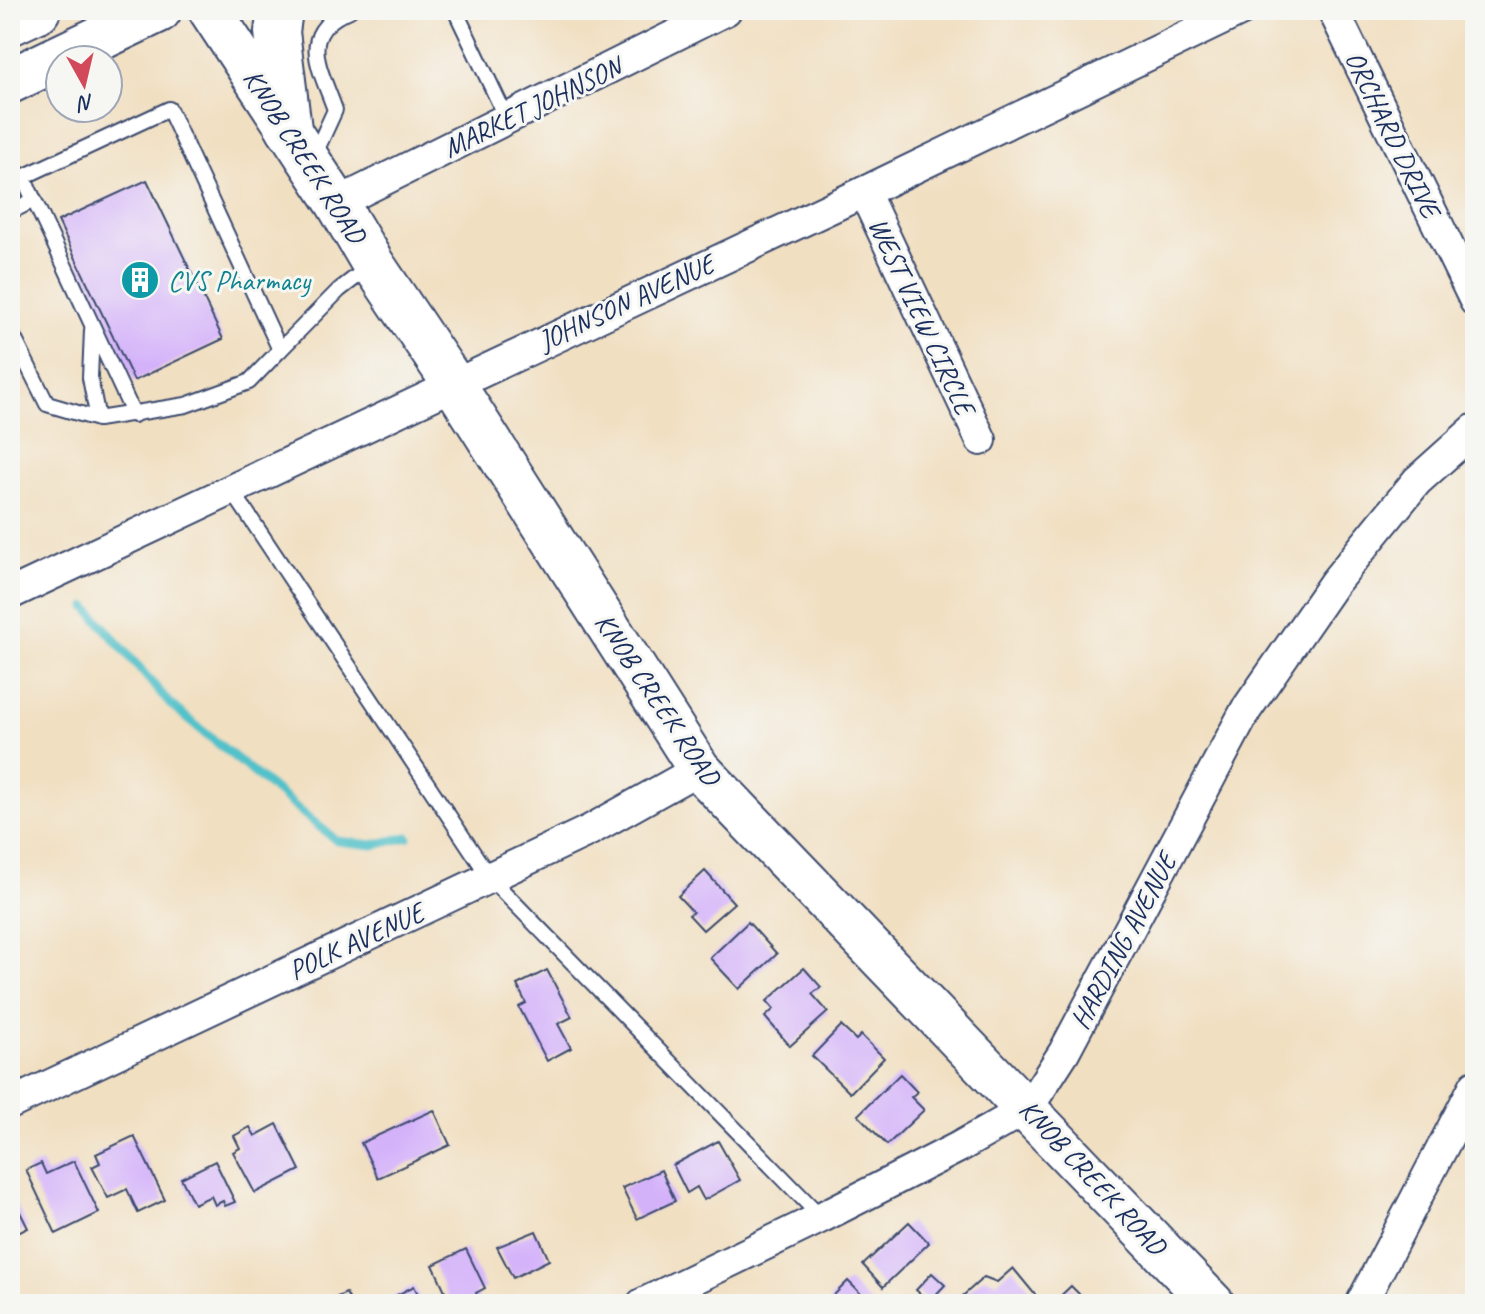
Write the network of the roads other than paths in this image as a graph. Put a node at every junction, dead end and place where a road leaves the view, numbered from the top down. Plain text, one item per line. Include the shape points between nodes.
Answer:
1 (38, 10) edge
2 (159, 10) edge
3 (210, 10) edge
4 (280, 10) edge
5 (350, 10) edge
6 (455, 10) edge
7 (726, 10) edge
8 (1242, 10) edge
9 (1333, 10) edge
10 (10, 23) edge
11 (10, 81) edge
12 (507, 119) junction
13 (300, 146) junction
14 (864, 192) junction
15 (34, 200) junction
16 (337, 203) junction
17 (10, 212) edge
18 (373, 264) junction
19 (1475, 301) edge
20 (93, 326) junction
21 (10, 330) edge
22 (280, 350) junction
23 (453, 383) junction
24 (134, 415) junction
25 (98, 419) junction
26 (1475, 429) edge
27 (981, 440) dead end
28 (231, 489) junction
29 (10, 594) edge
30 (699, 769) junction
31 (490, 878) junction
32 (1475, 1085) edge
33 (10, 1104) edge
34 (1028, 1108) junction
35 (822, 1217) junction
36 (642, 1304) edge
37 (1213, 1304) edge
38 (1361, 1304) edge

1 - 10 main road
2 - 11 main road
3 - 13 main road, KNOB CREEK ROAD
4 - 13 main road via 277,32
5 - 13 lane via 316,40 315,53 335,110
6 - 12 lane
7 - 12 street, MARKET JOHNSON via 682,26
8 - 14 street, JOHNSON AVENUE
9 - 19 street, ORCHARD DRIVE
12 - 16 street, MARKET JOHNSON
13 - 16 main road, KNOB CREEK ROAD
14 - 23 street, JOHNSON AVENUE
14 - 27 street, WEST VIEW CIRCLE
15 - 17 lane
15 - 20 lane
15 - 22 lane via 23,177 169,109
16 - 18 main road, KNOB CREEK ROAD
18 - 22 lane
18 - 23 main road, KNOB CREEK ROAD
20 - 24 lane
20 - 25 lane via 90,378
21 - 25 lane via 47,404
22 - 24 lane via 249,382 186,405
23 - 28 street, JOHNSON AVENUE
23 - 30 main road, KNOB CREEK ROAD
24 - 25 lane
26 - 34 street, HARDING AVENUE via 1417,481 1363,547 1246,710 1064,1052
28 - 29 street, JOHNSON AVENUE
28 - 31 lane
30 - 31 street, POLK AVENUE
30 - 34 main road, KNOB CREEK ROAD
31 - 33 street, POLK AVENUE
31 - 35 lane
32 - 38 street
34 - 35 street, HARDING AVENUE
34 - 37 main road, KNOB CREEK ROAD
35 - 36 street, HARDING AVENUE

